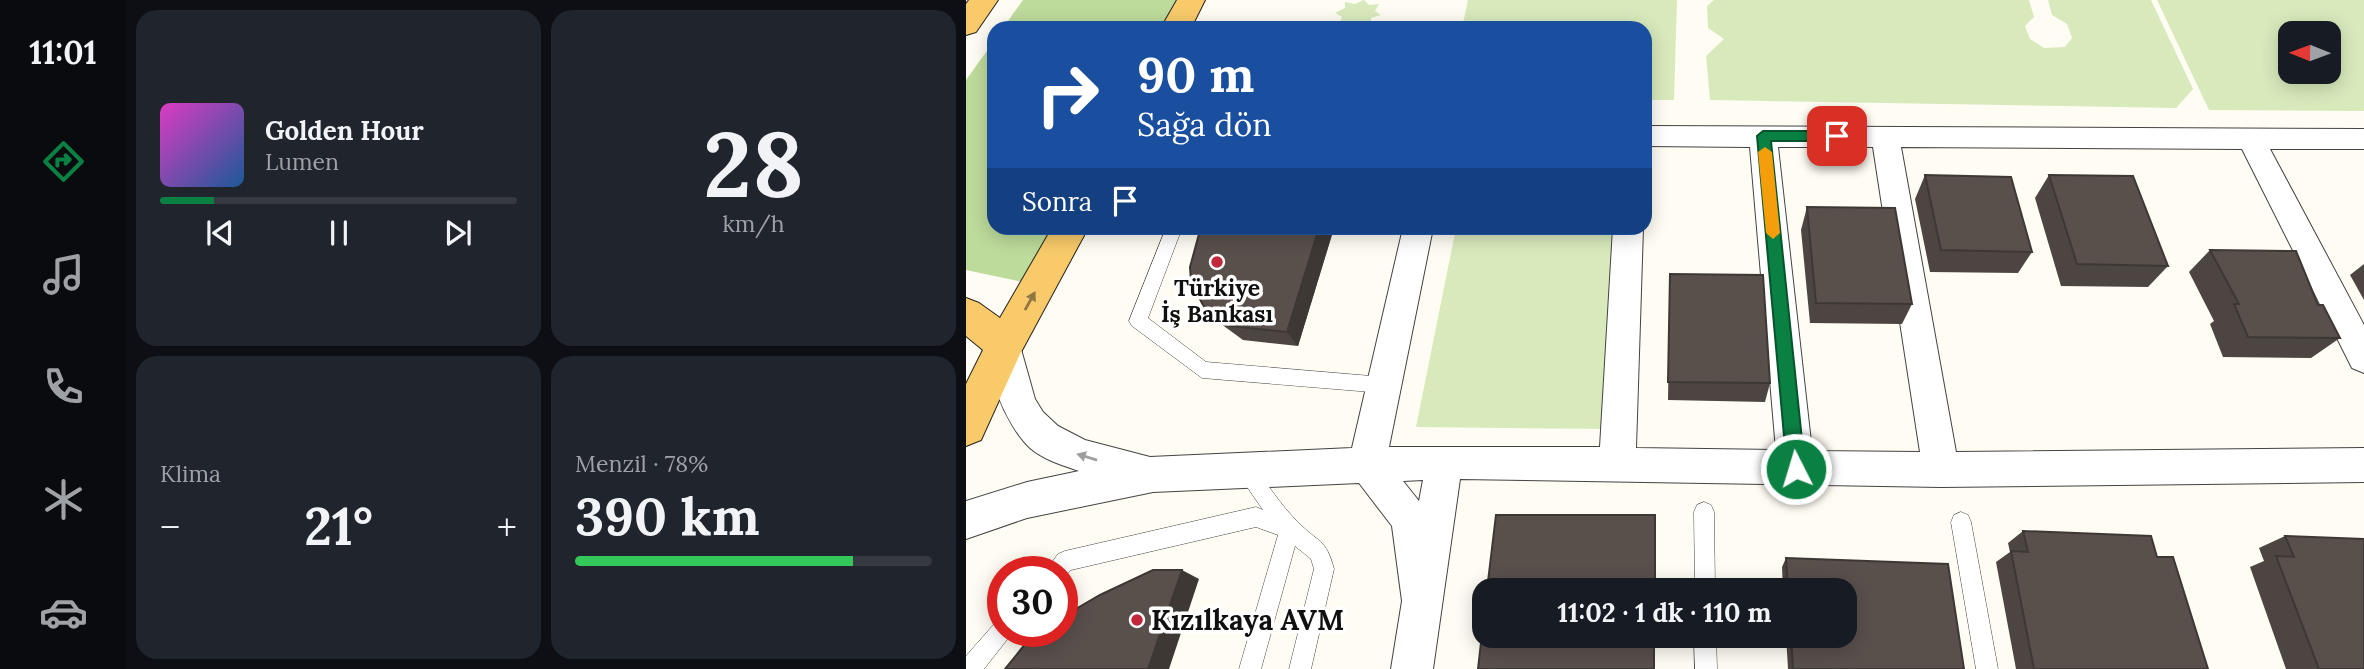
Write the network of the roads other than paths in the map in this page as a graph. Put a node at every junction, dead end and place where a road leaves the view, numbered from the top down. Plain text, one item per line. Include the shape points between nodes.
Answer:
1 (984, 0) edge
2 (1191, 0) edge
3 (1180, 21) edge
4 (966, 25) edge
5 (1652, 136) edge
6 (1763, 136) junction
7 (1885, 136) junction
8 (2250, 137) junction
9 (2364, 139) edge
10 (1066, 235) edge
11 (1171, 235) edge
12 (1416, 235) edge
13 (1628, 235) edge
14 (966, 314) edge
15 (1005, 345) junction
16 (2364, 358) edge
17 (1383, 385) junction
18 (966, 427) edge
19 (1444, 463) junction
20 (1367, 464) junction
21 (2364, 465) edge
22 (1616, 466) junction
23 (1796, 469) junction
24 (1245, 470) junction
25 (1941, 470) junction
26 (1153, 474) junction
27 (1704, 512) dead end
28 (966, 520) edge
29 (1961, 522) dead end
30 (1290, 529) junction
31 (1078, 558) edge
32 (1705, 578) edge
33 (1422, 600) junction
34 (989, 647) edge
35 (1705, 648) edge
36 (969, 669) edge
37 (1250, 669) edge
38 (1300, 669) edge
39 (1412, 669) edge
40 (1706, 669) edge
41 (1987, 669) edge

1 - 4 main road
2 - 3 main road
5 - 6 street
6 - 7 street
6 - 23 street
7 - 8 street
7 - 25 street
8 - 9 street
8 - 16 street
15 -> 10 main road
11 - 17 lane via 1138,321 1202,370
12 - 17 street
13 - 22 street
14 - 15 main road
15 - 18 main road
26 -> 15 street via 1086,457 1055,445 1033,428 1014,394
17 - 20 street
19 - 20 street
19 - 22 street
19 - 33 street
20 - 24 street
20 - 33 street via 1410,519
21 - 25 street
22 - 23 street
23 - 25 street
24 - 26 street
24 - 30 lane
26 - 28 street via 1027,500
27 - 32 lane
29 - 41 lane
30 - 31 lane via 1256,517
30 - 37 lane
30 - 38 lane via 1320,553 1324,569
33 - 39 street
34 - 36 lane
35 - 40 lane

